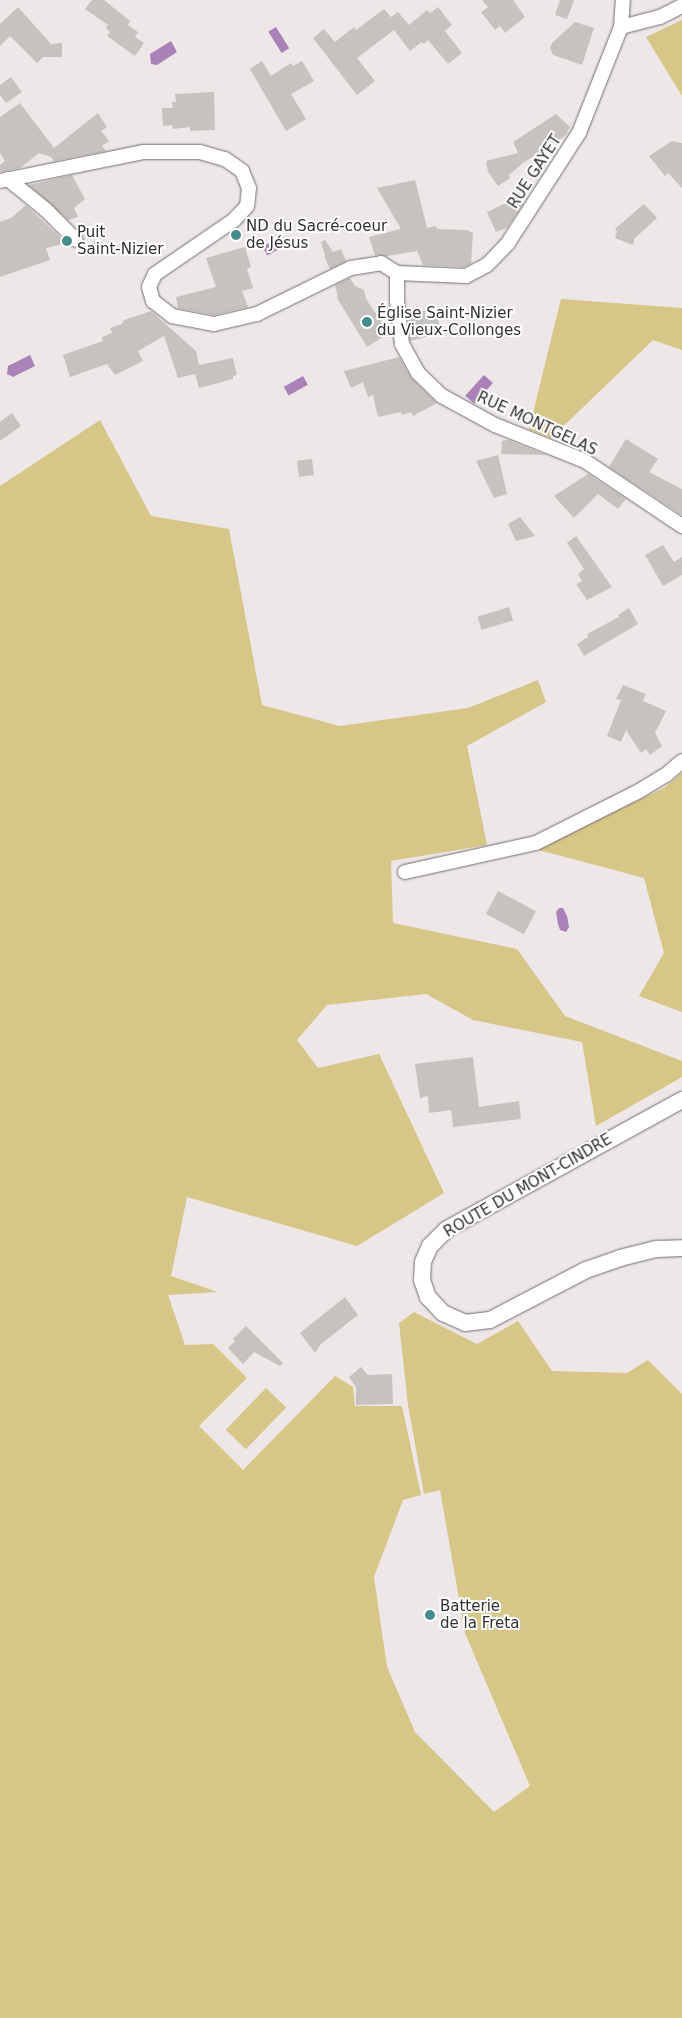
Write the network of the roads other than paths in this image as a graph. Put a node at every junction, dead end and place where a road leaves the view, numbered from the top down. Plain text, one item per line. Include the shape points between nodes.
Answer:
1 (623, 0) edge
2 (682, 6) edge
3 (621, 27) junction
4 (4, 180) edge
5 (76, 240) dead end
6 (397, 273) junction
7 (682, 526) edge
8 (682, 761) edge
9 (405, 872) dead end
10 (682, 1100) edge
11 (682, 1248) edge

1 - 3 street, RUE GAYET
2 - 3 street via 660,18
3 - 6 street, RUE GAYET via 579,133 508,243 487,265 466,276
4 - 5 street via 46,210
4 - 6 street, RUE GAYET via 144,152 200,152 225,159 242,171 249,188 247,206 234,220 155,274 149,287 153,301 172,316 214,324 257,314 351,268 381,263
6 - 7 street, RUE MONTGELAS via 402,344 418,373 442,396 495,425 585,461
8 - 9 street via 639,791 536,843
10 - 11 street, ROUTE DU MONT-CINDRE via 446,1230 430,1246 423,1262 422,1280 428,1297 443,1313 465,1323 490,1320 586,1270 657,1249

